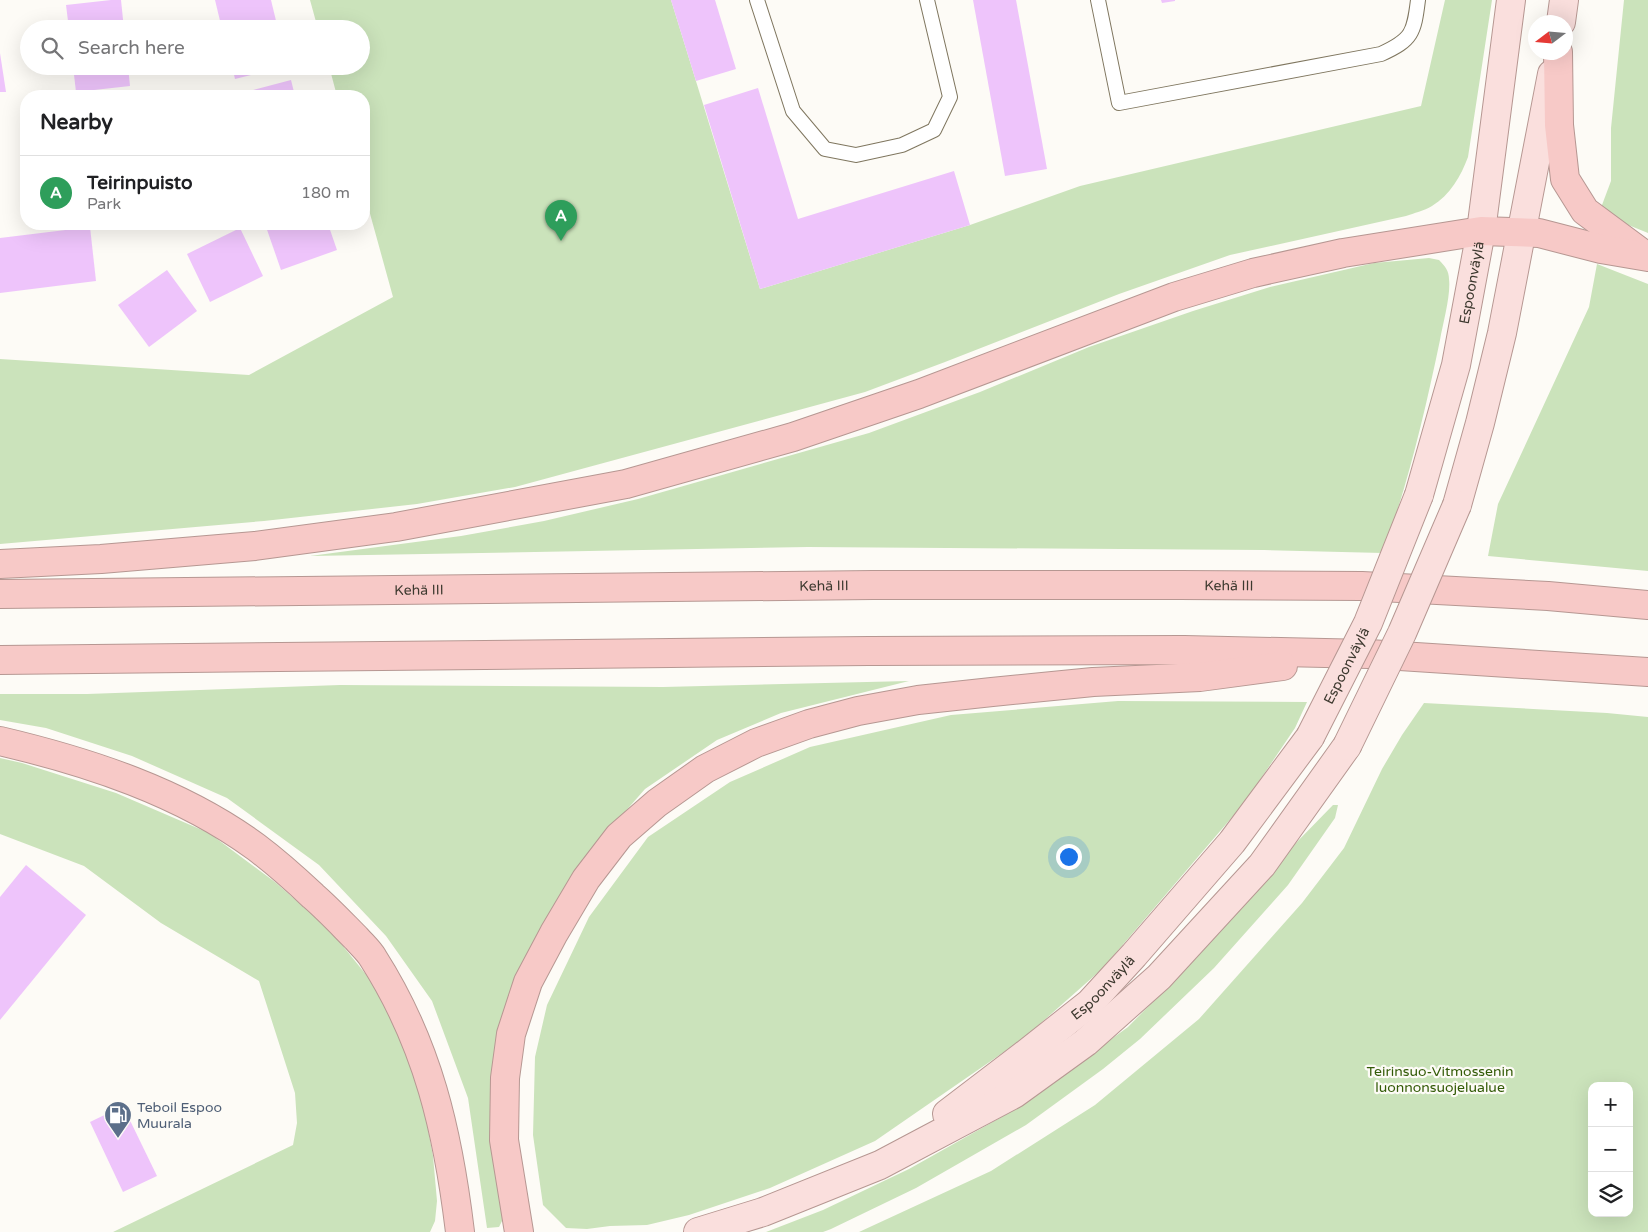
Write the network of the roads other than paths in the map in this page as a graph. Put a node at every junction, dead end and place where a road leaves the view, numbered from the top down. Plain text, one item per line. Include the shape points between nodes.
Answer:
1 (757, 0) edge
2 (927, 0) edge
3 (1098, 0) edge
4 (1418, 0) edge
5 (1511, 0) edge
6 (1564, 0) edge
7 (1562, 15) edge
8 (1555, 60) edge
9 (1557, 60) edge
10 (1481, 231) junction
11 (1521, 233) junction
12 (1647, 257) edge
13 (0, 564) edge
14 (0, 594) edge
15 (1648, 605) edge
16 (1369, 654) junction
17 (0, 660) edge
18 (1648, 672) edge
19 (0, 740) edge
20 (880, 1165) junction
21 (460, 1232) edge
22 (519, 1232) edge
23 (698, 1232) edge

1 - 2 lane via 793,111 825,149 856,155 902,145 934,130 950,97
3 - 4 lane via 1119,103 1380,54 1401,45 1415,26
5 - 10 main road, Espoonväylä
6 - 7 main road
8 - 11 main road, Espoonväylä
9 - 12 highway via 1565,179 1585,211
10 - 11 highway
10 - 13 highway via 1343,253 1253,273 1182,294 919,394 793,437 626,484 396,527 255,546
10 - 20 main road, Espoonväylä, bridge via 1456,365 1419,495 1368,623 1310,737 1232,842 1090,1003
11 - 12 highway via 1539,233
11 - 20 main road, Espoonväylä, bridge via 1502,333 1456,505 1402,633 1347,746 1262,865 1152,984 1086,1042 1014,1094
14 - 15 highway, Kehä III via 863,585 1237,585 1362,586
16 - 17 highway via 1184,650 928,651
16 - 18 highway
16 - 22 highway via 1200,678 1093,682 918,700 858,711 756,743 705,769 656,802 619,836 586,879 528,982 511,1034 505,1078 504,1140
19 - 21 highway via 148,786 208,817 256,847 330,911 360,943 372,956 406,1015 423,1058 446,1134
20 - 23 main road, Espoonväylä via 763,1212

